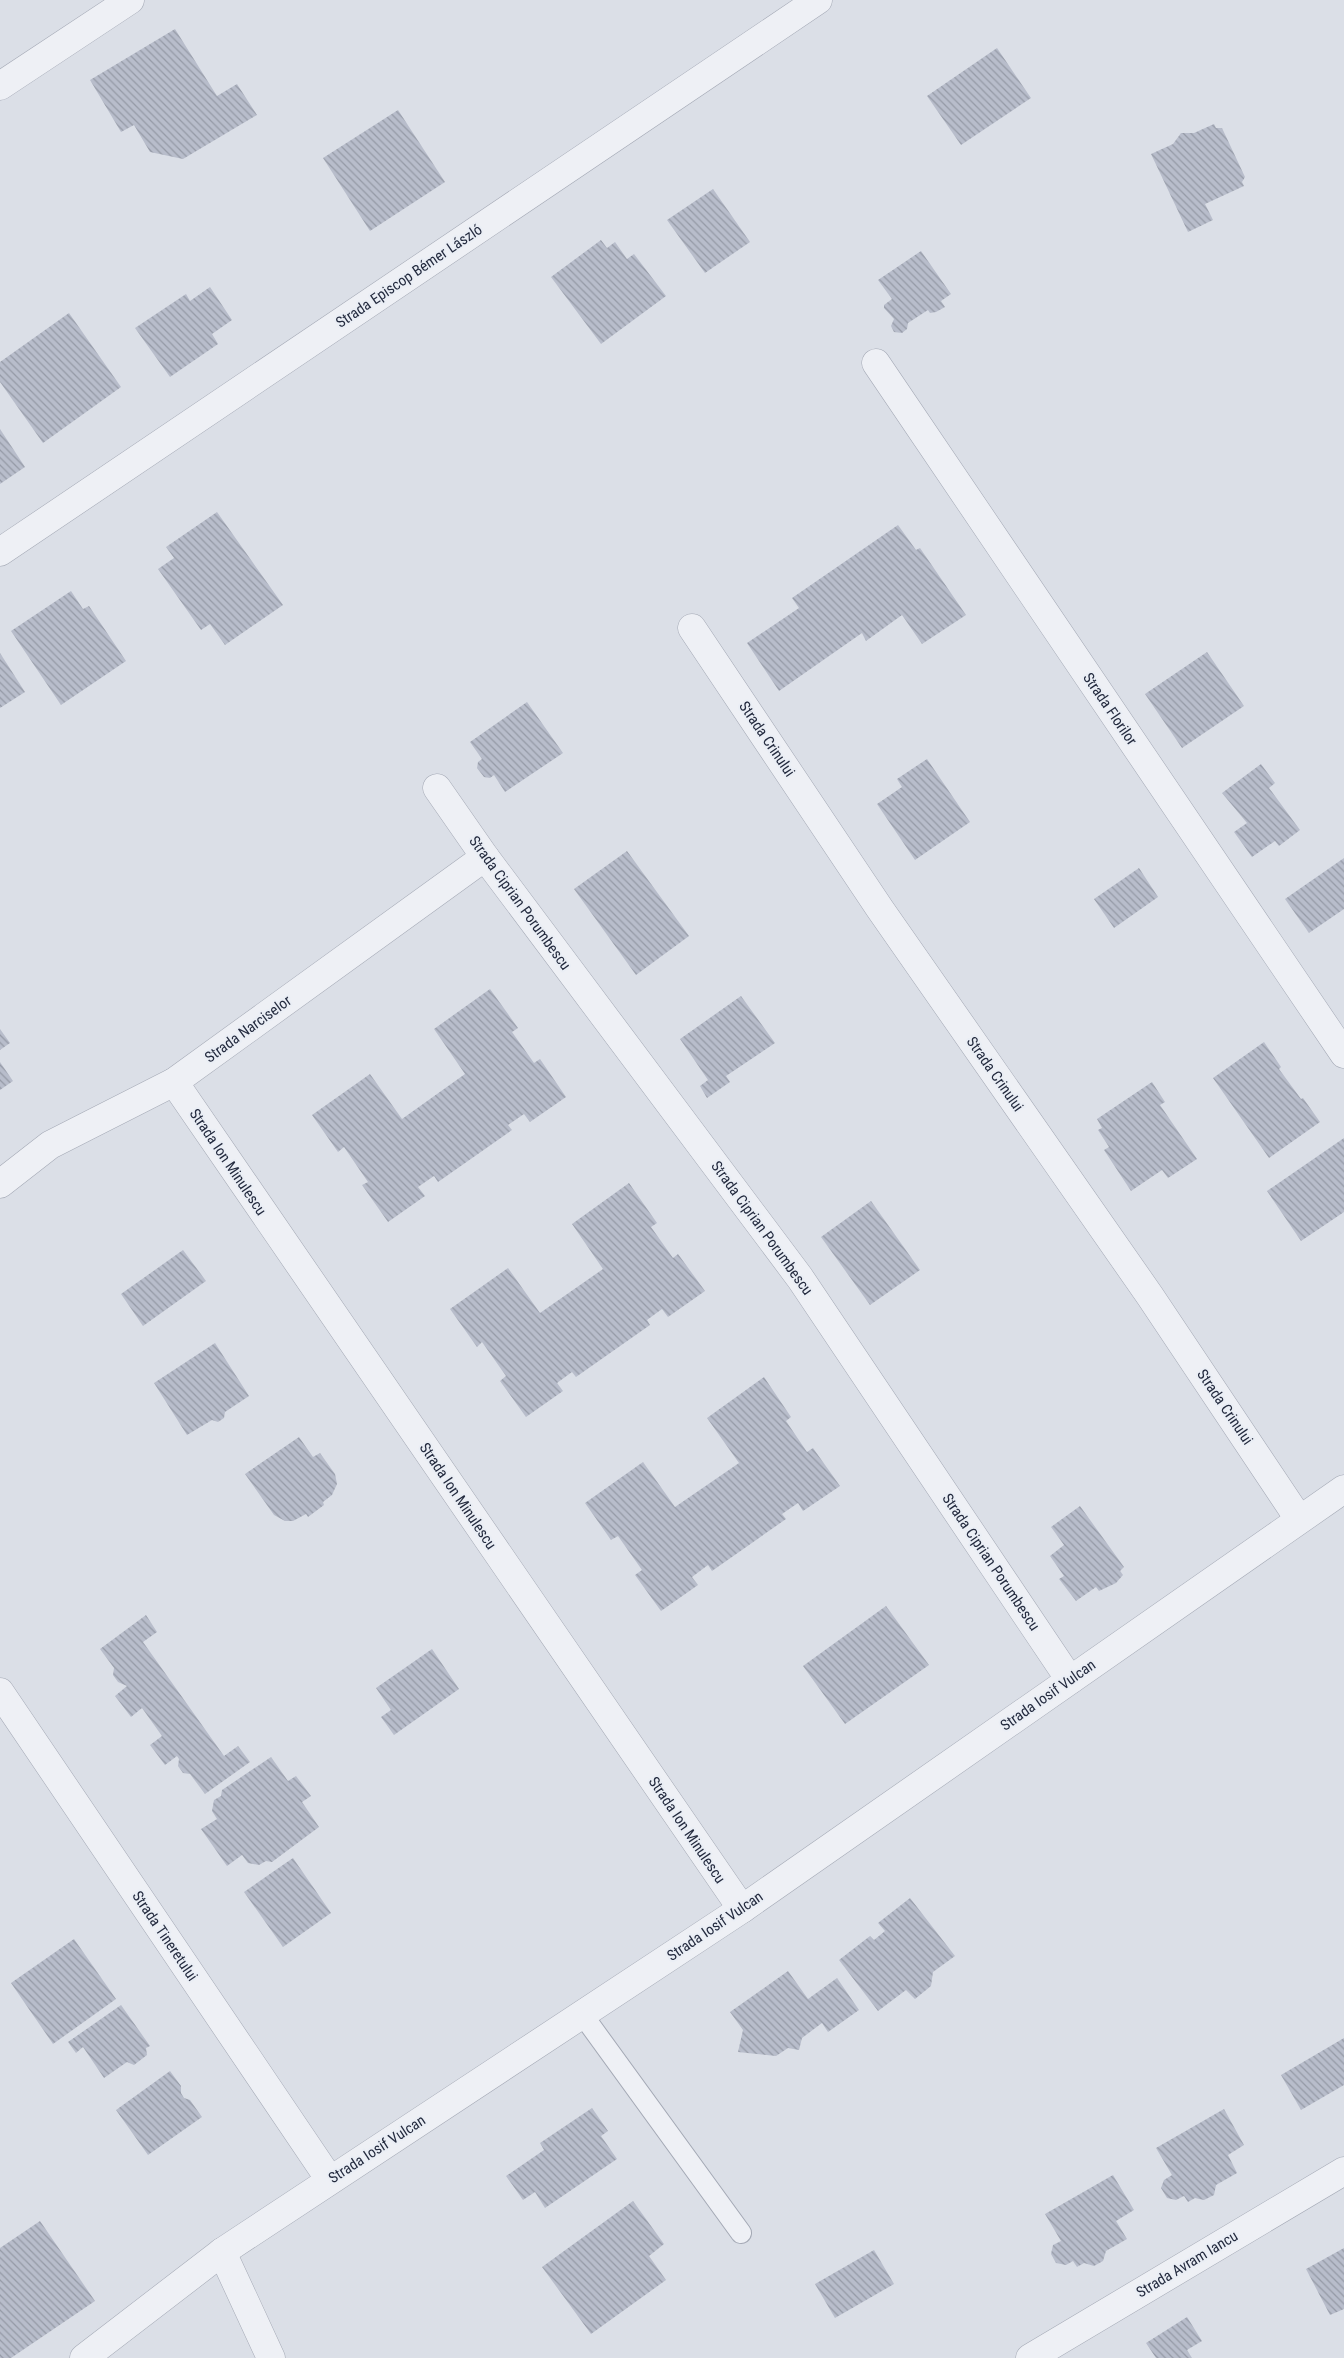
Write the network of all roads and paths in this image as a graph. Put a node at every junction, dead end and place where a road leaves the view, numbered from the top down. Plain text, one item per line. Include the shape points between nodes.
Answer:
1 (130, 0) edge
2 (818, 0) edge
3 (0, 86) edge
4 (876, 363) dead end
5 (0, 552) edge
6 (692, 628) dead end
7 (438, 788) dead end
8 (485, 857) junction
9 (1344, 1054) edge
10 (174, 1082) junction
11 (0, 1184) edge
12 (1342, 1496) edge
13 (1299, 1519) junction
14 (1070, 1680) junction
15 (0, 1692) edge
16 (742, 1909) junction
17 (582, 2014) junction
18 (1344, 2171) edge
19 (330, 2180) junction
20 (741, 2233) dead end
21 (222, 2252) junction
22 (84, 2358) edge
23 (271, 2358) edge
24 (1030, 2358) edge

1 - 3 street
2 - 5 street, Strada Episcop Bémer László
4 - 9 street, Strada Florilor
6 - 13 street, Strada Crinului
7 - 8 street, Strada Ciprian Porumbescu
8 - 10 street, Strada Narciselor
8 - 14 street, Strada Ciprian Porumbescu via 800,1278
10 - 11 street, Strada Narciselor via 50,1145
10 - 16 street, Strada Ion Minulescu
12 - 13 street, Strada Iosif Vulcan
13 - 14 street, Strada Iosif Vulcan
14 - 16 street, Strada Iosif Vulcan
15 - 19 street, Strada Tineretului
16 - 17 street, Strada Iosif Vulcan
17 - 19 street, Strada Iosif Vulcan
17 - 20 lane
18 - 24 street, Strada Avram Iancu
19 - 21 street, Strada Iosif Vulcan
21 - 22 street, Strada Iosif Vulcan
21 - 23 street

